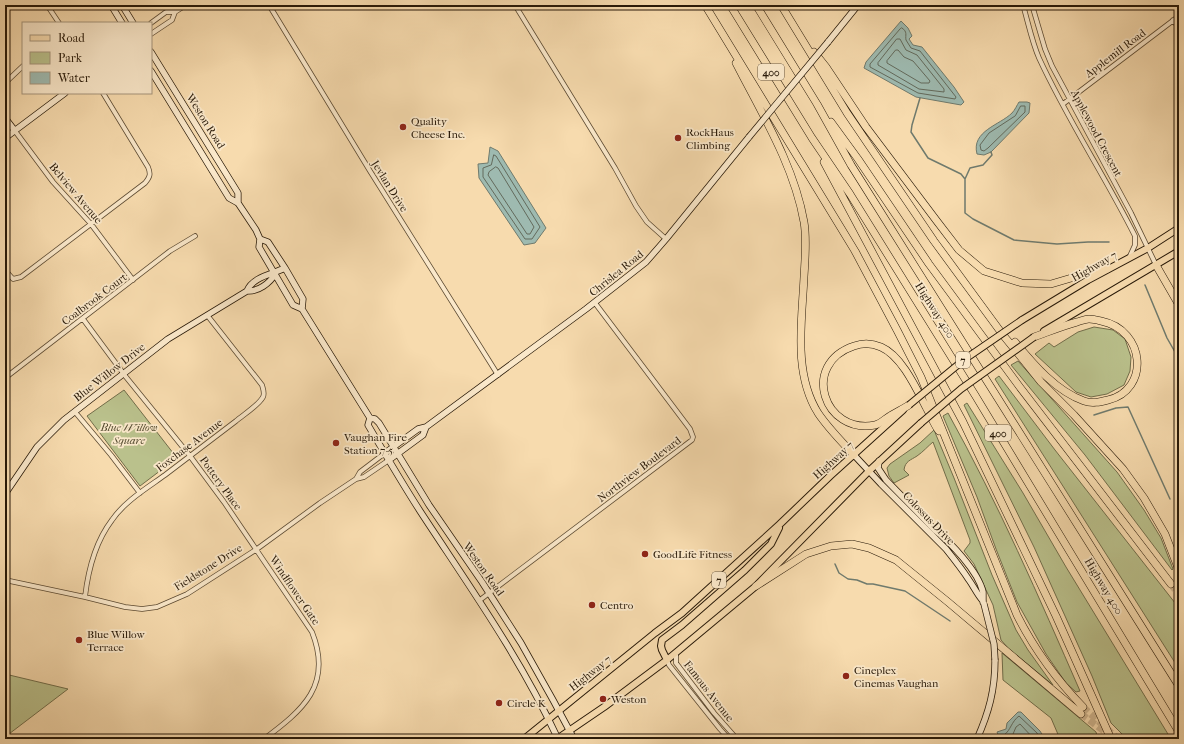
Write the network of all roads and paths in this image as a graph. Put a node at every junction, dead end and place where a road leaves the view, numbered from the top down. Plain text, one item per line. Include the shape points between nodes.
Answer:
1 (47, 5) edge
2 (111, 5) edge
3 (122, 5) edge
4 (186, 5) edge
5 (269, 5) edge
6 (515, 5) edge
7 (705, 5) edge
8 (730, 5) edge
9 (756, 5) edge
10 (781, 5) edge
11 (858, 5) edge
12 (1023, 5) edge
13 (1032, 5) edge
14 (175, 12) junction
15 (1179, 16) edge
16 (1173, 20) junction
17 (58, 22) edge
18 (121, 22) edge
19 (133, 22) edge
20 (152, 22) edge
21 (716, 24) junction
22 (795, 26) junction
23 (1179, 28) edge
24 (152, 33) edge
25 (152, 54) edge
26 (22, 67) edge
27 (152, 73) edge
28 (5, 83) edge
29 (64, 94) edge
30 (104, 94) edge
31 (1069, 99) junction
32 (817, 104) junction
33 (1062, 104) junction
34 (5, 118) edge
35 (15, 131) junction
36 (5, 138) edge
37 (812, 138) junction
38 (238, 203) junction
39 (91, 224) junction
40 (1179, 228) edge
41 (195, 236) dead end
42 (260, 239) junction
43 (666, 239) junction
44 (1148, 248) junction
45 (1179, 251) edge
46 (1129, 258) junction
47 (1156, 265) junction
48 (285, 268) junction
49 (1108, 269) junction
50 (5, 270) edge
51 (275, 274) junction
52 (133, 280) junction
53 (595, 303) junction
54 (1179, 305) edge
55 (302, 309) junction
56 (207, 315) junction
57 (82, 319) junction
58 (1003, 335) junction
59 (1034, 337) junction
60 (124, 373) junction
61 (498, 375) junction
62 (5, 378) edge
63 (909, 405) junction
64 (75, 412) junction
65 (370, 418) junction
66 (426, 427) junction
67 (945, 436) junction
68 (394, 446) junction
69 (385, 453) junction
70 (398, 453) junction
71 (854, 454) junction
72 (190, 456) junction
73 (389, 460) junction
74 (879, 461) junction
75 (868, 471) junction
76 (356, 480) junction
77 (893, 492) junction
78 (140, 493) junction
79 (5, 494) edge
80 (780, 524) junction
81 (257, 549) junction
82 (1179, 570) edge
83 (5, 580) edge
84 (1171, 584) tunnel mouth
85 (756, 586) junction
86 (489, 593) junction
87 (85, 597) junction
88 (480, 600) junction
89 (677, 651) junction
90 (667, 660) junction
91 (1179, 686) edge
92 (1093, 701) junction
93 (559, 710) junction
94 (548, 720) junction
95 (570, 731) junction
96 (1179, 732) edge
97 (264, 739) edge
98 (524, 739) edge
99 (558, 739) edge
100 (574, 739) edge
101 (729, 739) edge
102 (737, 739) edge
103 (977, 739) edge
104 (1105, 739) edge
105 (1111, 739) edge

1 - 17 street
2 - 18 street
3 - 19 street
4 - 14 street
5 - 61 street, Jevlan Drive
6 - 43 street via 636,206 647,222
7 - 21 highway
8 - 37 highway, Highway 400 / 400
9 - 32 highway, Highway 400 / 400
10 - 22 highway
11 - 43 street, Chrislea Road, bridge
12 - 33 street, Applewood Crescent via 1038,56
13 - 31 street, Applewood Crescent via 1045,49
14 - 20 street via 166,12
14 - 24 street via 172,20
15 - 16 street, Applemill Road
16 - 23 street
16 - 31 street, Applemill Road
21 - 67 highway via 855,251 921,377
21 - 71 highway via 793,180 804,224 802,368 808,391 818,412 826,425
22 - 49 highway via 826,66 866,127 959,250 984,271 1022,283 1051,284
22 - 58 highway via 847,113 934,241
25 - 38 street, Weston Road via 238,193
26 - 28 street
27 - 38 street, Weston Road via 229,198
29 - 35 street
30 - 39 street via 148,167 150,175 145,183
31 - 33 street, Applemill Road
31 - 44 street, Applewood Crescent
32 - 84 highway via 858,159 928,264
32 - 91 highway, Highway 400 / 400 via 851,165
33 - 46 street, Applewood Crescent via 1135,236 1135,245
34 - 35 street, Belview Avenue
35 - 36 street
35 - 39 street, Belview Avenue via 53,182
37 - 92 highway via 963,422 1056,616
37 - 96 highway, Highway 400 / 400 via 850,194 975,395
38 - 42 street, Weston Road
39 - 50 street via 21,277 13,279
39 - 52 street, Belview Avenue
40 - 44 main road, Highway 7 / 7
41 - 52 street, Coalbrook Court via 170,251
42 - 48 street, Weston Road via 268,242
42 - 51 street, Weston Road via 259,247
43 - 53 street, Chrislea Road via 646,262
44 - 46 main road, Highway 7 / 7
44 - 47 street, Applewood Crescent
45 - 47 main road, 7
46 - 49 main road, Highway 7 / 7
47 - 54 highway
47 - 59 main road, 7
48 - 51 street, Blue Willow Drive
48 - 55 street, Weston Road via 303,300
49 - 63 main road, Highway 7 / 7, bridge via 1022,320 965,359
51 - 55 street, Weston Road via 293,305
51 - 56 street, Blue Willow Drive via 266,274 249,286 247,291
52 - 57 street, Coalbrook Court
53 - 61 street, Chrislea Road
53 - 86 street, Northview Boulevard via 690,429 692,440
55 - 65 street, Weston Road
56 - 60 street, Blue Willow Drive via 168,339
56 - 72 street, Foxchase Avenue via 262,385 264,394 254,406
57 - 60 street, Pottery Place
57 - 62 street, Coalbrook Court
58 - 59 highway via 1013,340 1052,381 1070,395 1086,402 1099,403 1121,395 1129,388 1135,376 1138,366 1136,351 1124,332 1111,323 1088,319 1063,325
58 - 82 highway via 1140,492 1165,534
59 - 74 main road, 7, bridge via 978,377
60 - 64 street, Blue Willow Drive
60 - 72 street, Pottery Place
61 - 66 street, Chrislea Road
63 - 67 highway via 876,425 859,427 844,421 832,410 824,394 823,377 826,368 846,349 861,344 881,347 895,358 915,385 937,428
63 - 71 main road, Highway 7 / 7
64 - 78 street
64 - 79 street, Blue Willow Drive via 37,447
65 - 68 street, Weston Road via 379,423
65 - 69 street, Weston Road via 368,425
66 - 68 street, Chrislea Road via 418,429
66 - 70 street, Chrislea Road via 423,435
67 - 85 highway via 1017,615 1048,668 1082,710 896,560 869,548 852,544 831,546 806,554
68 - 69 street, Fieldstone Drive
68 - 70 street, Weston Road
69 - 73 street, Weston Road
69 - 76 street, Fieldstone Drive via 360,472
70 - 73 street, Fieldstone Drive
70 - 86 street, Weston Road via 429,505
71 - 75 street, Colossus Drive
71 - 80 main road, Highway 7 / 7
72 - 78 street, Foxchase Avenue
72 - 81 street, Pottery Place
73 - 76 street, Fieldstone Drive
73 - 88 street, Weston Road
74 - 75 main road, 7
74 - 77 street, Colossus Drive via 878,468
75 - 77 street, Colossus Drive
75 - 85 main road, 7
76 - 81 street, Fieldstone Drive
77 - 103 street, Colossus Drive, bridge via 955,560 984,602 994,644 994,686 989,711
78 - 87 street, Foxchase Avenue via 112,519 102,536 88,576
80 - 90 main road via 771,544 745,570 662,640 661,646
80 - 93 main road, Highway 7 / 7 via 682,613
81 - 87 street, Fieldstone Drive via 187,594 157,607 125,608
81 - 97 street, Windflower Gate via 312,632 319,660 317,682 307,701
83 - 87 street, Fieldstone Drive
85 - 89 main road, 7
86 - 88 street, Northview Boulevard
86 - 93 street, Weston Road
88 - 94 street, Weston Road via 530,683
89 - 90 main road, 7
89 - 102 street, Famous Avenue via 676,663
90 - 95 main road, 7
90 - 101 street, Famous Avenue
92 - 104 highway
92 - 105 highway
93 - 94 main road, Highway 7 / 7
93 - 95 street, Weston Road
94 - 98 main road, Highway 7 / 7
94 - 99 street, Weston Road
95 - 99 main road, 7
95 - 100 street, Weston Road

